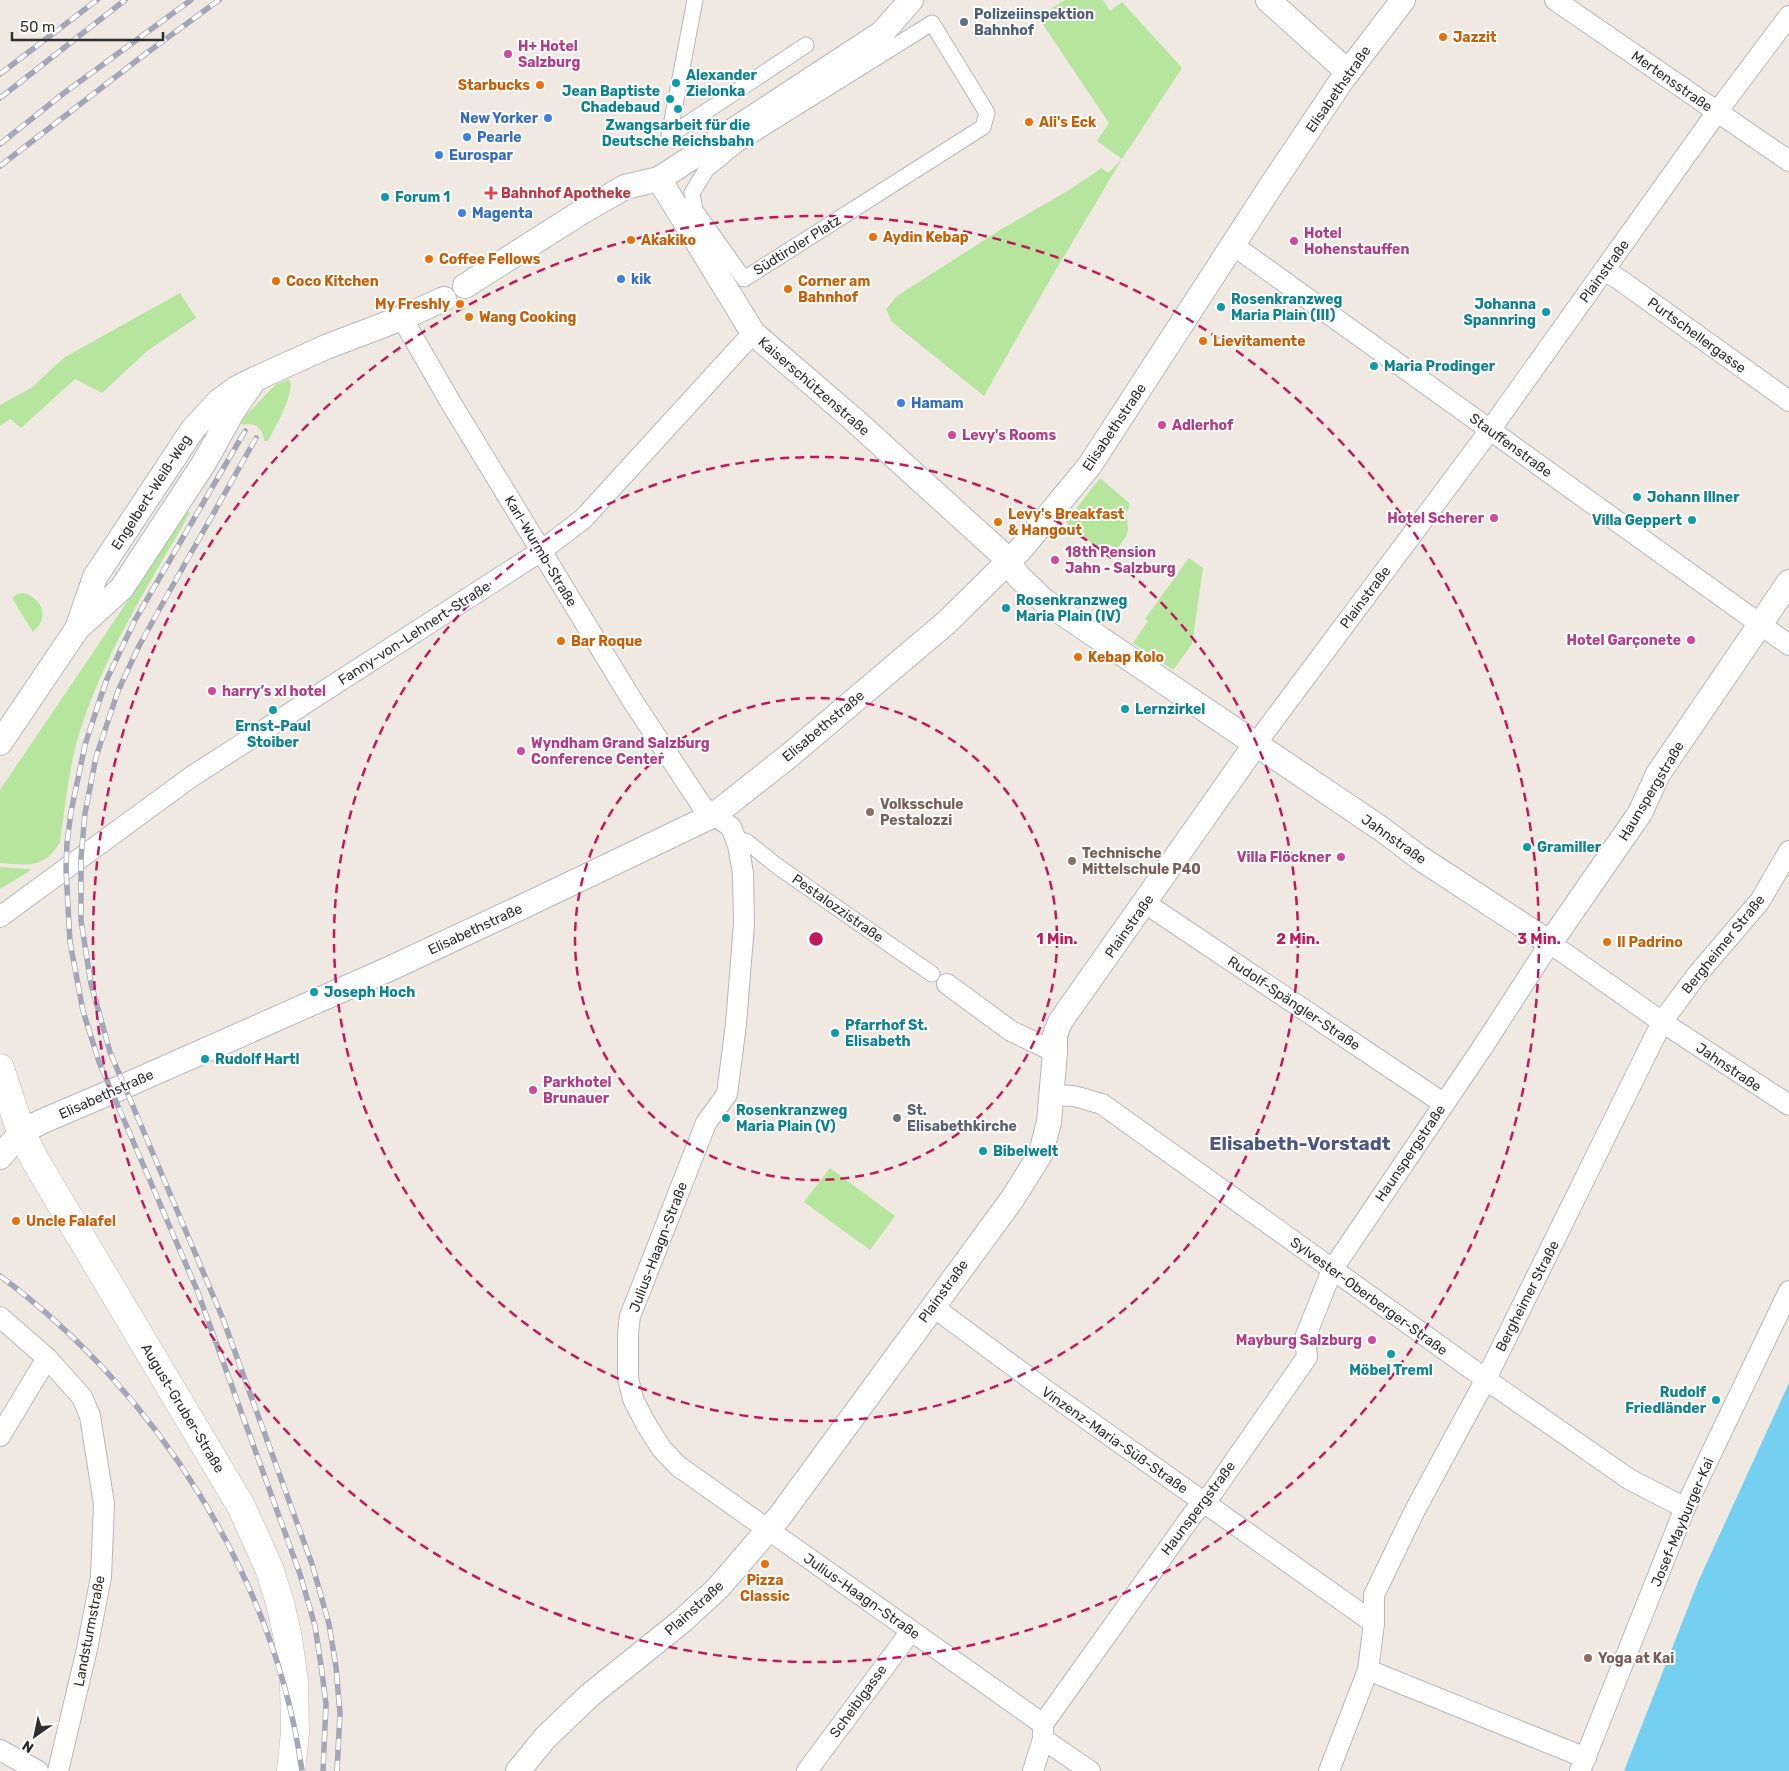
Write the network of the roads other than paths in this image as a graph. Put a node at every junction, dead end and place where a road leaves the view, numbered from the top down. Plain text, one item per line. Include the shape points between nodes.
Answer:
1 (695, 0) edge
2 (912, 0) edge
3 (1268, 0) edge
4 (1402, 0) edge
5 (1555, 0) edge
6 (1789, 16) edge
7 (932, 23) joint
8 (806, 45) dead end
9 (1348, 72) junction
10 (1717, 112) junction
11 (1789, 161) edge
12 (659, 179) junction
13 (1233, 245) junction
14 (1604, 270) junction
15 (465, 286) dead end
16 (444, 299) dead end
17 (402, 318) junction
18 (753, 333) junction
19 (1789, 401) edge
20 (1490, 430) junction
21 (541, 551) junction
22 (1007, 562) junction
23 (1789, 582) edge
24 (1760, 625) junction
25 (1789, 645) edge
26 (0, 744) edge
27 (1255, 745) junction
28 (714, 815) junction
29 (746, 841) dead end
30 (1789, 851) edge
31 (1145, 903) junction
32 (4, 910) edge
33 (1550, 942) junction
34 (940, 979) joint
35 (1662, 1022) junction
36 (1055, 1052) junction
37 (0, 1068) edge
38 (1051, 1095) junction
39 (1443, 1103) junction
40 (1789, 1105) edge
41 (22, 1132) junction
42 (0, 1157) edge
43 (1332, 1270) junction
44 (1789, 1291) edge
45 (932, 1306) junction
46 (0, 1317) edge
47 (47, 1358) junction
48 (1486, 1380) junction
49 (0, 1436) edge
50 (1203, 1502) junction
51 (1684, 1508) junction
52 (768, 1530) junction
53 (1374, 1623) junction
54 (911, 1631) junction
55 (1368, 1670) junction
56 (1043, 1731) junction
57 (0, 1750) edge
58 (1583, 1764) edge
59 (38, 1771) edge
60 (58, 1771) edge
61 (291, 1771) edge
62 (518, 1771) edge
63 (806, 1771) edge
64 (1033, 1771) edge
65 (1090, 1771) edge
66 (1329, 1771) edge

1 - 8 street via 669,136
2 - 12 street via 882,34
3 - 9 street
4 - 9 street, Elisabethstraße
5 - 10 street, Mertensstraße
6 - 10 street, Plainstraße
7 - 7 street, Südtiroler Platz via 987,113 983,127 744,279 695,210 692,193 706,170 738,144
9 - 13 street, Elisabethstraße
10 - 11 street, Mertensstraße
10 - 14 street, Plainstraße
12 - 15 street via 624,187
12 - 18 street, Kaiserschützenstraße
13 - 20 street, Stauffenstraße
13 - 22 street, Elisabethstraße via 1098,455
14 - 19 street, Purtschellergasse
14 - 20 street, Plainstraße
16 - 17 street
17 - 21 street, Karl-Wurmb-Straße
17 - 26 street, Engelbert-Weiß-Weg via 255,379 122,588 77,629
18 - 21 street, Fanny-von-Lehnert-Straße via 583,519
18 - 22 street, Kaiserschützenstraße via 859,424
20 - 24 street, Stauffenstraße
20 - 27 street, Plainstraße
21 - 28 street, Karl-Wurmb-Straße via 654,733 702,806
21 - 32 street, Fanny-von-Lehnert-Straße via 191,777
22 - 27 street, Jahnstraße via 1043,600
22 - 28 street, Elisabethstraße via 947,622 886,675
23 - 24 street, Haunspergstraße
24 - 25 street, Stauffenstraße
24 - 33 street, Haunspergstraße via 1658,774 1640,813
27 - 31 street, Plainstraße
27 - 33 street, Jahnstraße
28 - 41 street, Elisabethstraße via 398,965
28 - 52 street, Julius-Haagn-Straße via 731,827 743,873 740,980 727,1094 706,1122 630,1316 628,1378 633,1399 661,1448 678,1466
29 - 34 street, Pestalozzistraße
30 - 35 street, Bergheimer Straße via 1760,901 1696,976
31 - 36 street, Plainstraße via 1060,1022 1055,1035
31 - 39 street, Rudolf-Spängler-Straße
33 - 35 street, Jahnstraße
33 - 39 street, Haunspergstraße
34 - 36 street, Pestalozzistraße via 1011,1031
35 - 40 street, Jahnstraße
35 - 48 street, Bergheimer Straße
36 - 38 street, Plainstraße
37 - 41 main road, August-Gruber-Straße
38 - 43 street, Sylvester-Oberberger-Straße via 1074,1096 1102,1104
38 - 45 street, Plainstraße via 1049,1122 1041,1153 1013,1198
39 - 43 street, Haunspergstraße
41 - 42 street, Elisabethstraße
41 - 61 main road, August-Gruber-Straße via 35,1160 241,1506 259,1544 280,1603 288,1638 294,1682 295,1732
43 - 48 street, Sylvester-Oberberger-Straße
43 - 50 street, Haunspergstraße via 1305,1338 1308,1357
44 - 51 street, Josef-Mayburger-Kai
45 - 50 street, Vinzenz-Maria-Süß-Straße
45 - 52 street, Plainstraße
46 - 47 street, Landsturmstraße
47 - 49 street
47 - 60 street, Landsturmstraße via 79,1394 90,1416 104,1504 101,1577
48 - 51 street, Sylvester-Oberberger-Straße via 1630,1480
48 - 53 street, Bergheimer Straße via 1415,1510 1374,1595
50 - 53 street, Vinzenz-Maria-Süß-Straße
50 - 56 street, Haunspergstraße
51 - 58 street, Josef-Mayburger-Kai
52 - 54 street, Julius-Haagn-Straße
52 - 62 street, Plainstraße via 718,1588 590,1695 545,1738
53 - 55 street, Bergheimer Straße
54 - 56 street, Julius-Haagn-Straße
54 - 63 street, Scheiblgasse
55 - 58 street, Josef-Mayburger-Kai
55 - 66 street, Bergheimer Straße
56 - 64 street, Haunspergstraße
56 - 65 street, Julius-Haagn-Straße
57 - 59 street

